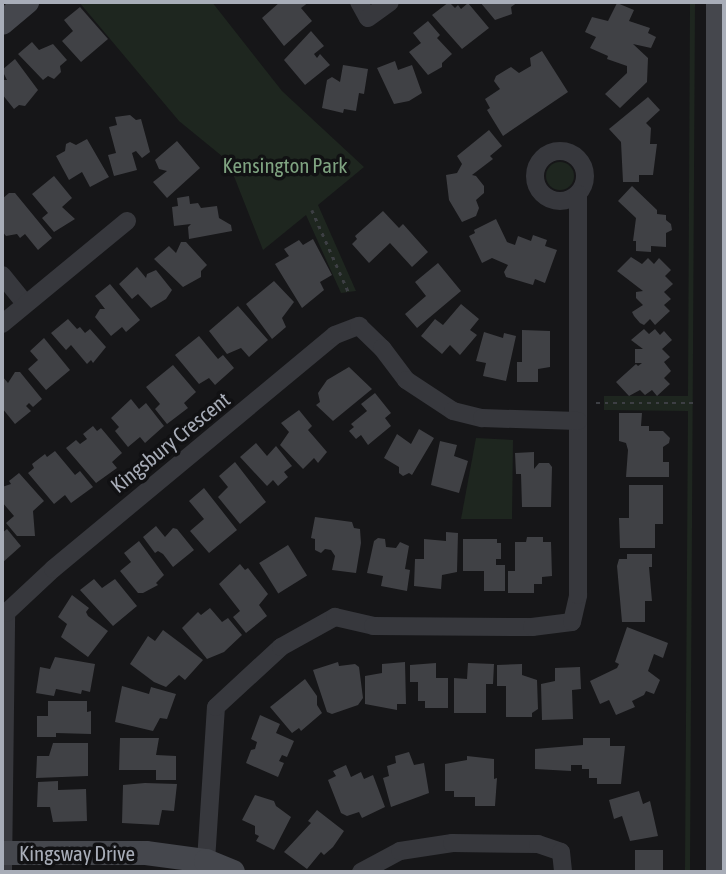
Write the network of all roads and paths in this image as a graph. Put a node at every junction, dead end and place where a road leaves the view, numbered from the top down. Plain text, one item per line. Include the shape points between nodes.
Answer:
1 (27, 2) edge
2 (359, 2) edge
3 (390, 2) edge
4 (718, 2) edge
5 (2, 23) edge
6 (578, 194) dead end
7 (312, 209) dead end
8 (127, 222) dead end
9 (2, 275) edge
10 (348, 293) dead end
11 (25, 303) junction
12 (2, 324) edge
13 (596, 403) dead end
14 (693, 403) dead end
15 (578, 421) junction
16 (3, 859) edge
17 (206, 861) junction
18 (233, 872) edge
19 (361, 872) edge
20 (563, 872) edge
21 (718, 872) edge

1 - 5 street
2 - 3 street via 369,18
4 - 21 street
6 - 15 street
7 - 10 path
8 - 11 street
9 - 11 street
11 - 12 street
13 - 14 path
15 - 16 street, Kingsbury Crescent via 482,418 453,411 406,380 359,326 335,335 6,613
15 - 17 street via 578,595 572,622 532,627 373,626 335,617 281,647 215,707
16 - 17 street, Kingsway Drive via 146,853
17 - 18 street, Kingsway Drive
19 - 20 street via 400,851 452,844 538,844 561,852

